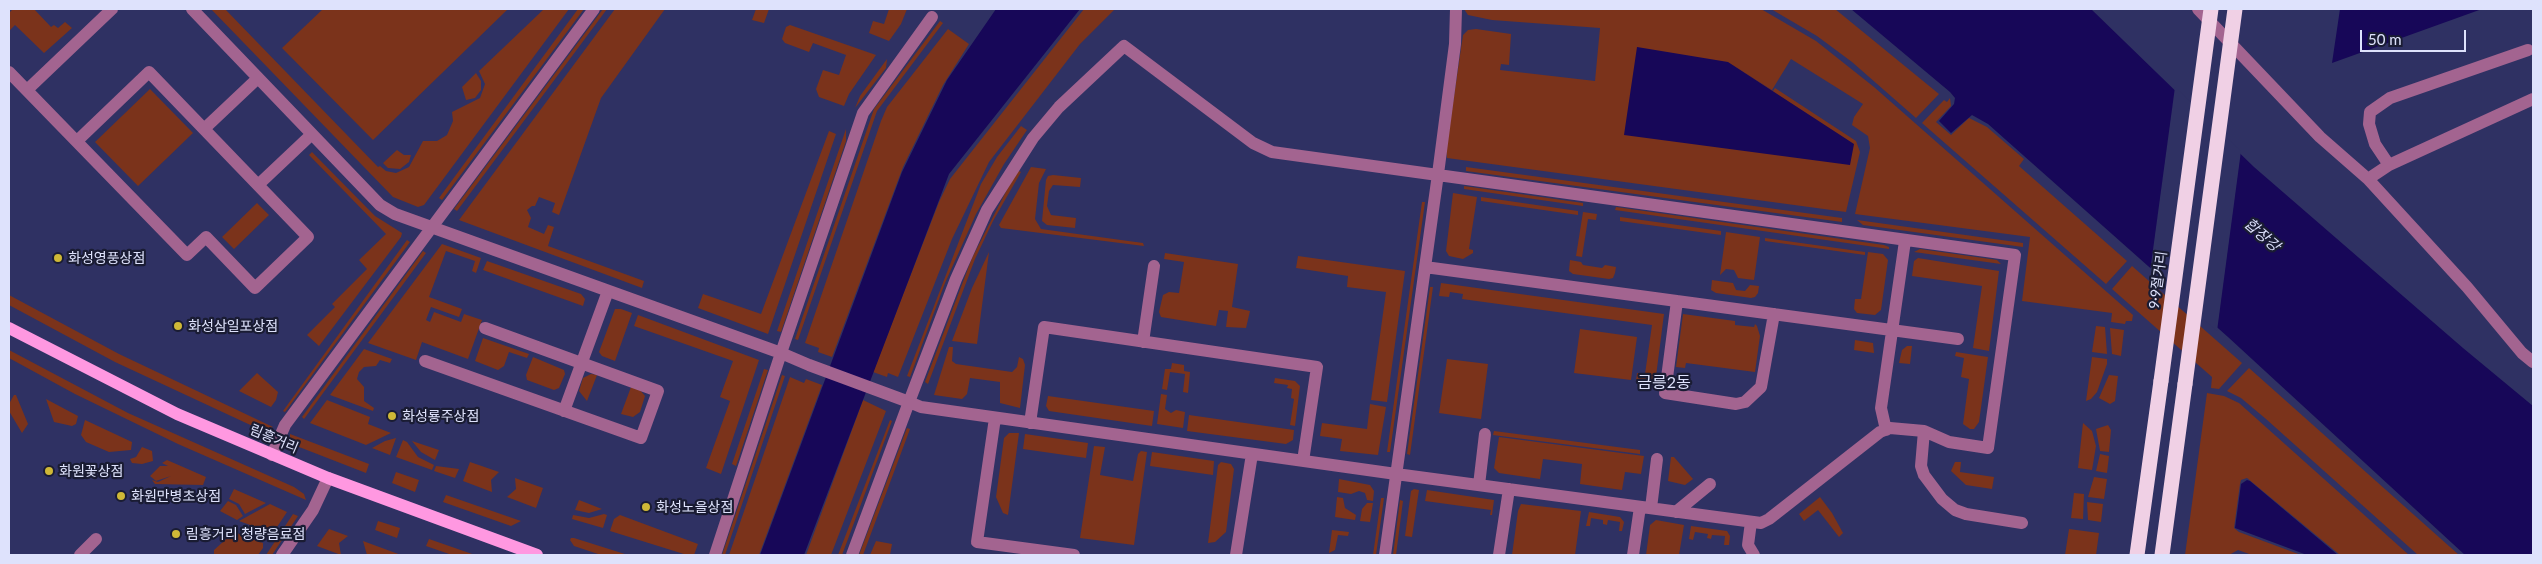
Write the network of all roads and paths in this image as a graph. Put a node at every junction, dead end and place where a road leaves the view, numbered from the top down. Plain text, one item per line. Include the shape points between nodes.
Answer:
1 (112, 9) edge
2 (192, 9) edge
3 (594, 9) edge
4 (1456, 9) edge
5 (2198, 9) edge
6 (2211, 9) edge
7 (2235, 9) edge
8 (932, 18) dead end
9 (2528, 50) dead end
10 (9, 72) edge
11 (258, 78) junction
12 (27, 90) junction
13 (2533, 99) edge
14 (204, 129) junction
15 (312, 134) junction
16 (77, 141) junction
17 (2389, 165) junction
18 (1438, 174) junction
19 (2368, 179) junction
20 (258, 185) junction
21 (430, 227) junction
22 (1904, 241) junction
23 (1154, 266) dead end
24 (1425, 267) junction
25 (608, 291) junction
26 (1677, 301) junction
27 (1774, 314) junction
28 (9, 328) edge
29 (485, 328) dead end
30 (1891, 330) junction
31 (1958, 339) dead end
32 (1143, 342) junction
33 (781, 353) junction
34 (425, 361) dead end
35 (2533, 362) edge
36 (581, 363) junction
37 (909, 402) junction
38 (564, 411) junction
39 (995, 418) junction
40 (1030, 423) junction
41 (1886, 430) junction
42 (1924, 431) junction
43 (1485, 434) dead end
44 (1252, 454) junction
45 (272, 455) junction
46 (1657, 459) dead end
47 (1303, 461) junction
48 (1396, 474) junction
49 (328, 478) junction
50 (1710, 484) dead end
51 (1479, 485) junction
52 (1509, 489) junction
53 (1645, 508) junction
54 (1676, 512) junction
55 (1751, 522) junction
56 (2022, 523) dead end
57 (96, 539) dead end
58 (80, 555) edge
59 (282, 555) edge
60 (537, 555) edge
61 (715, 555) edge
62 (852, 555) edge
63 (1074, 555) edge
64 (1236, 555) edge
65 (1385, 555) edge
66 (1500, 555) edge
67 (1633, 555) edge
68 (1754, 555) edge
69 (2137, 555) edge
70 (2162, 555) edge

1 - 12 street
2 - 11 street
3 - 21 street
4 - 18 street via 1455,44
5 - 19 street via 2320,137
6 - 69 highway, 9·9절거리, bridge
7 - 70 highway, bridge
8 - 33 street via 863,113
9 - 17 street via 2390,98 2370,112 2369,124 2375,144
10 - 12 street
11 - 14 street
11 - 15 street
12 - 16 street
13 - 17 street
14 - 16 street via 149,72
14 - 20 street
15 - 20 street
15 - 21 street via 380,205
16 - 20 street via 187,255 206,237 255,288 308,237
17 - 19 street
18 - 22 street
18 - 24 street
18 - 37 street via 1261,149 1124,46 1059,107 1007,177 971,242
19 - 35 street
21 - 25 street
21 - 45 street via 285,426
22 - 30 street
22 - 42 street via 2015,255 1988,448 1949,442
23 - 32 street
24 - 26 street
24 - 48 street
25 - 33 street
25 - 36 street
26 - 27 street
26 - 27 street via 1665,393 1736,404 1745,402 1761,387
27 - 30 street
28 - 45 main road, 림흥거리 via 177,414
29 - 36 street
30 - 31 street
30 - 41 street via 1881,408
32 - 40 street via 1044,327
32 - 47 street via 1317,367
33 - 37 street
33 - 61 street
34 - 38 street
36 - 38 street
36 - 38 street via 658,391 641,438
37 - 39 street via 930,409
37 - 62 street
39 - 40 street
39 - 63 street via 977,542
40 - 44 street
41 - 42 street
41 - 55 street via 1769,519
42 - 56 street via 1921,466 1942,499 1966,514
43 - 51 street
44 - 47 street
44 - 64 street
45 - 49 main road, 림흥거리
46 - 53 street
47 - 48 street
48 - 51 street
48 - 65 street
49 - 59 street via 313,510
49 - 60 main road, 림흥거리
50 - 54 street
51 - 52 street
52 - 53 street
52 - 66 street
53 - 54 street
53 - 67 street
54 - 55 street
55 - 68 street via 1748,544
57 - 58 street

